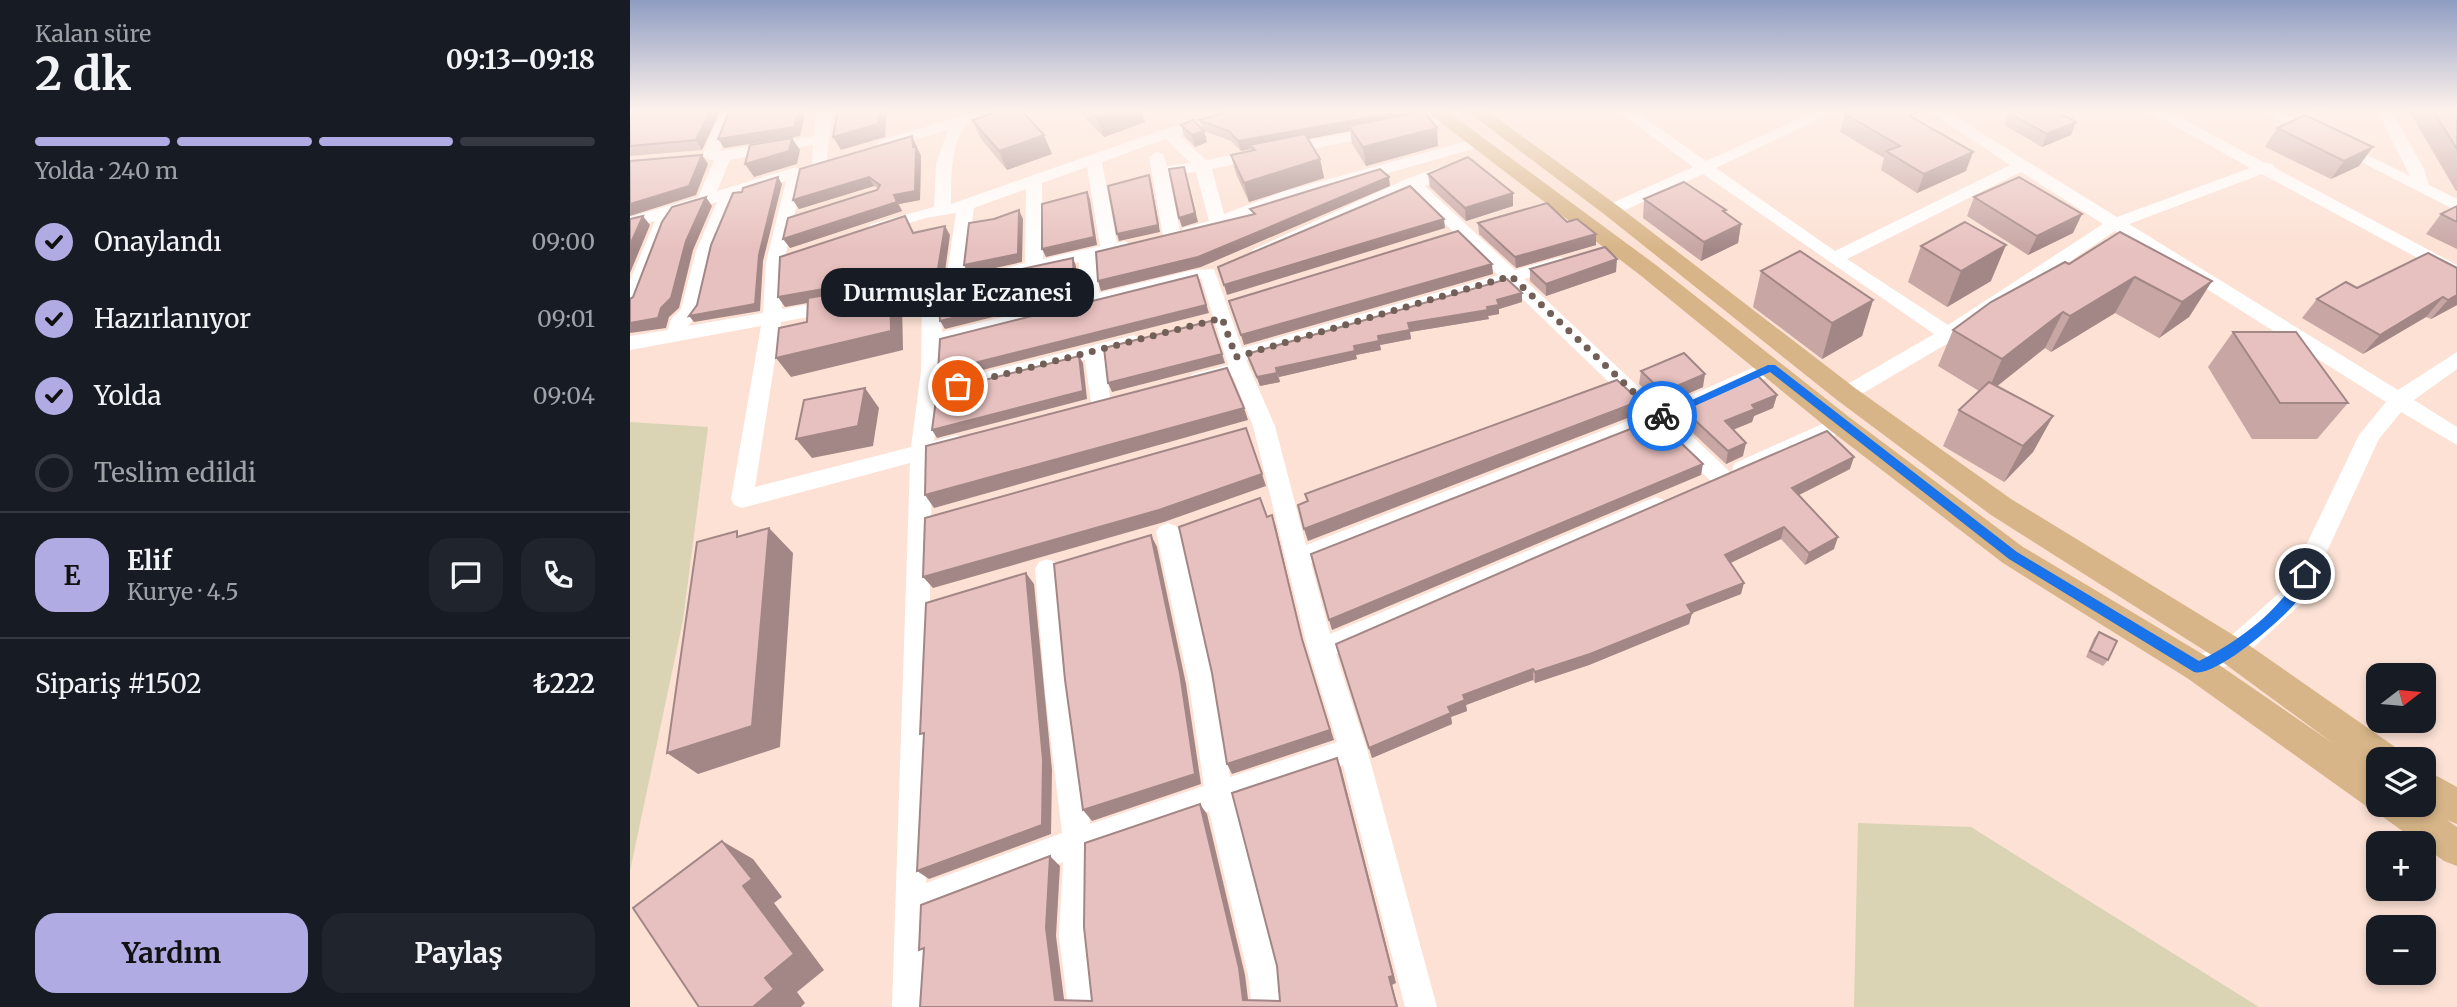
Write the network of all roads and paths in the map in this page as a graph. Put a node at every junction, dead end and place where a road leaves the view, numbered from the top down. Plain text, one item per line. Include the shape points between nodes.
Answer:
1 (711, 156) edge
2 (825, 156) edge
3 (944, 156) edge
4 (1105, 156) edge
5 (1157, 156) edge
6 (1192, 156) edge
7 (1248, 156) edge
8 (1451, 156) edge
9 (1467, 156) edge
10 (1494, 156) edge
11 (1537, 156) edge
12 (1687, 156) edge
13 (1729, 156) edge
14 (2009, 156) edge
15 (2245, 156) edge
16 (2359, 156) edge
17 (2409, 156) edge
18 (1094, 160) junction
19 (2022, 164) junction
20 (1203, 166) junction
21 (2267, 167) junction
22 (1703, 168) junction
23 (1162, 171) junction
24 (796, 172) junction
25 (1034, 183) junction
26 (1412, 183) junction
27 (2421, 187) junction
28 (729, 193) junction
29 (705, 200) junction
30 (1555, 202) junction
31 (966, 205) junction
32 (2457, 206) edge
33 (671, 210) junction
34 (1611, 210) junction
35 (1530, 211) edge
36 (943, 212) junction
37 (810, 213) edge
38 (784, 222) junction
39 (1218, 222) junction
40 (630, 223) edge
41 (2116, 223) junction
42 (1472, 230) junction
43 (862, 233) edge
44 (1159, 239) junction
45 (1440, 240) edge
46 (1618, 247) junction
47 (1109, 250) junction
48 (799, 254) edge
49 (1088, 254) junction
50 (1246, 256) edge
51 (1833, 259) junction
52 (775, 262) junction
53 (1034, 267) junction
54 (2457, 272) edge
55 (1511, 276) junction
56 (943, 287) junction
57 (1090, 301) junction
58 (630, 305) edge
59 (772, 318) junction
60 (1948, 334) junction
61 (676, 335) junction
62 (1158, 335) edge
63 (935, 340) junction
64 (630, 343) edge
65 (1094, 351) junction
66 (2457, 359) edge
67 (1237, 363) junction
68 (1771, 368) junction
69 (1176, 384) edge
70 (932, 392) junction
71 (1846, 394) junction
72 (1126, 397) edge
73 (2399, 400) junction
74 (1101, 403) junction
75 (1075, 410) edge
76 (1660, 417) junction
77 (1840, 424) junction
78 (1264, 426) junction
79 (1238, 433) edge
80 (2457, 437) edge
81 (973, 438) edge
82 (921, 452) junction
83 (1722, 478) junction
84 (1696, 489) edge
85 (1280, 493) junction
86 (1671, 500) edge
87 (1255, 502) edge
88 (1168, 532) dead end
89 (1298, 558) junction
90 (1047, 569) dead end
91 (943, 598) edge
92 (917, 606) junction
93 (1321, 649) junction
94 (2232, 651) junction
95 (2198, 668) junction
96 (2367, 747) edge
97 (1353, 749) junction
98 (2366, 786) edge
99 (2436, 793) edge
100 (1219, 794) junction
101 (2457, 807) edge
102 (2412, 817) edge
103 (1078, 842) junction
104 (2457, 848) edge
105 (911, 904) junction
106 (908, 1007) edge
107 (1084, 1007) edge
108 (1268, 1007) edge
109 (1421, 1007) edge

1 - 29 street
2 - 24 street via 826,163
3 - 36 street
4 - 18 street
5 - 23 street
6 - 20 street
7 - 20 street
8 - 39 street via 1288,196
9 - 26 street
10 - 30 main road
11 - 34 main road
12 - 22 street
13 - 22 street
14 - 19 street
15 - 21 street
16 - 27 street
17 - 27 street
18 - 25 street
18 - 47 street
19 - 41 street
19 - 51 street
20 - 23 street
20 - 39 street
21 - 41 street
21 - 54 street
22 - 34 street
22 - 51 street
23 - 44 street
24 - 28 street
24 - 38 street
25 - 31 street
25 - 53 street
26 - 42 street
26 - 50 street
27 - 32 street
28 - 29 street
28 - 61 street via 705,251 690,311 681,319
29 - 33 street
30 - 35 street
30 - 46 main road
31 - 36 street
31 - 56 street
33 - 40 street
33 - 58 street via 658,230
34 - 71 main road
36 - 43 street via 924,213
37 - 38 street
38 - 52 street
39 - 44 street via 1212,228
41 - 60 street
41 - 73 street
42 - 45 street
42 - 55 street
44 - 47 street
46 - 55 street
46 - 68 main road
47 - 49 street
48 - 52 street
49 - 53 street
49 - 57 street
51 - 60 street
52 - 59 street
53 - 56 street
55 - 67 street
55 - 76 street
56 - 59 street
56 - 63 street
57 - 63 street
57 - 67 street via 1214,270
59 - 61 street
59 - 82 street via 742,499
60 - 71 street
61 - 64 street
62 - 65 street
63 - 70 street
65 - 70 street
65 - 74 street
66 - 73 street
67 - 69 street
67 - 78 street
68 - 76 street
68 - 77 main road
70 - 82 street
71 - 94 main road via 2001,507
72 - 74 street
73 - 80 street
73 - 94 street via 2370,435 2295,594
74 - 75 street
76 - 83 street
76 - 89 street
77 - 83 street
77 - 95 main road via 2013,555
78 - 79 street
78 - 85 street
81 - 82 street
82 - 92 street via 929,520
83 - 84 street
85 - 87 street
85 - 89 street
86 - 93 street
88 - 100 street via 1202,684
89 - 93 street
90 - 103 street
91 - 92 street
92 - 105 street
93 - 97 street
94 - 95 street
94 - 96 main road
95 - 98 main road
97 - 100 street
97 - 109 street
99 - 101 main road
100 - 103 street
100 - 108 street
102 - 104 main road
103 - 105 street
103 - 107 street via 1075,936
105 - 106 street

